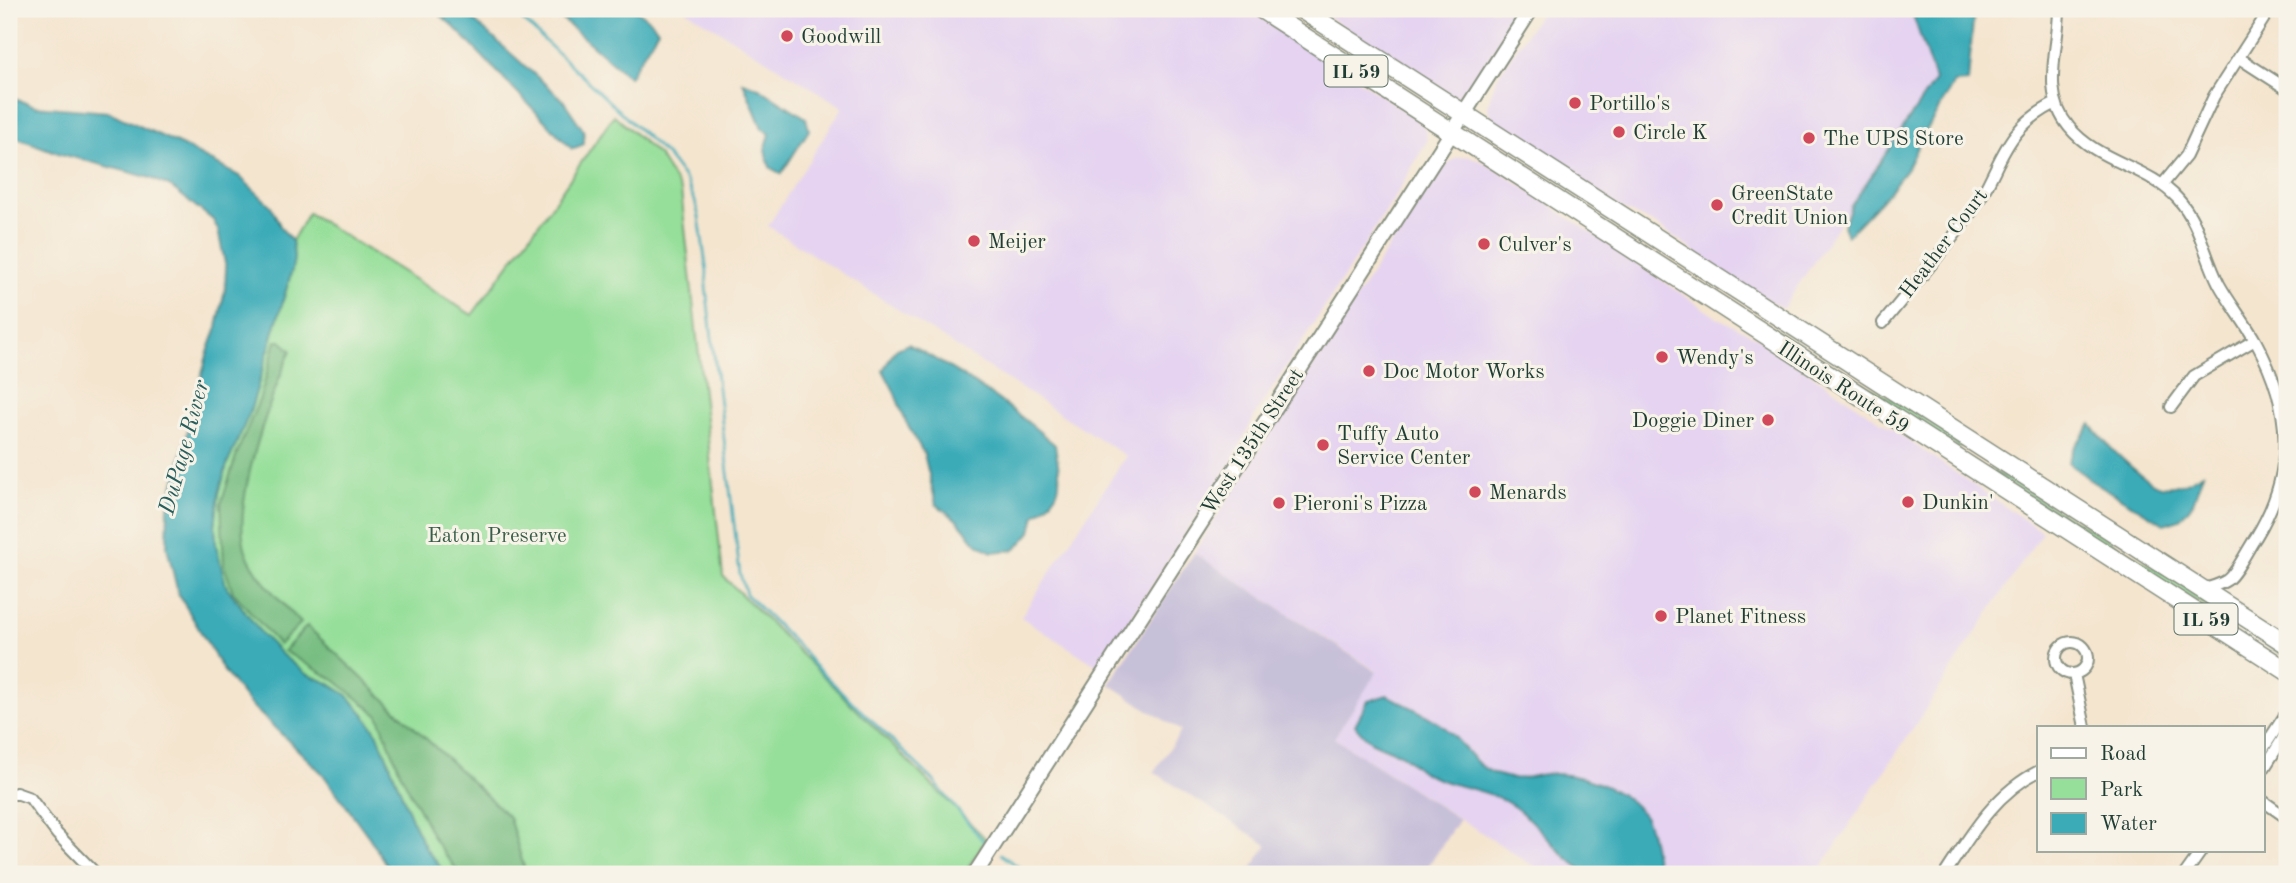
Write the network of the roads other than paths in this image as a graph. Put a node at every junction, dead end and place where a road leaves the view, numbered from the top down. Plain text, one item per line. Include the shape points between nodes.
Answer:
1 (1261, 9) edge
2 (1301, 9) edge
3 (1531, 9) edge
4 (2059, 9) edge
5 (2270, 9) edge
6 (2238, 58) junction
7 (2287, 89) edge
8 (2056, 103) junction
9 (1462, 114) junction
10 (1451, 132) junction
11 (2164, 184) junction
12 (1882, 323) dead end
13 (2255, 340) junction
14 (2171, 407) dead end
15 (2285, 411) edge
16 (1987, 452) junction
17 (1967, 466) junction
18 (2228, 580) junction
19 (2202, 590) junction
20 (2230, 608) junction
21 (2287, 645) edge
22 (2287, 671) edge
23 (2074, 674) dead end
24 (2287, 712) edge
25 (2085, 726) edge
26 (2287, 732) edge
27 (2264, 747) edge
28 (2264, 768) edge
29 (2037, 772) edge
30 (9, 795) edge
31 (2264, 803) edge
32 (2287, 817) edge
33 (2201, 852) edge
34 (96, 874) edge
35 (975, 874) edge
36 (1945, 874) edge
37 (2185, 874) edge

1 - 10 main road, Illinois Route 59 / IL 59
2 - 9 main road, Illinois Route 59 / IL 59
3 - 9 street, West 135th Street
4 - 8 street via 2052,81
5 - 6 street
6 - 7 street
6 - 11 street via 2186,156
8 - 11 street via 2068,126 2085,142
8 - 12 street, Heather Court via 2025,121 1970,214
9 - 10 street, West 135th Street
9 - 16 main road, Illinois Route 59 / IL 59
10 - 17 main road, Illinois Route 59 / IL 59
10 - 35 street, West 135th Street
11 - 13 street via 2195,222 2219,284
13 - 14 street via 2194,376
13 - 15 street
15 - 18 street via 2286,447 2278,491 2265,522
16 - 17 main road
16 - 19 main road, Illinois Route 59 / IL 59
17 - 22 main road, Illinois Route 59 / IL 59
18 - 19 street
18 - 20 street
19 - 20 main road, Illinois Route 59 / IL 59
20 - 21 main road, Illinois Route 59 / IL 59
23 - 25 street
24 - 27 street
26 - 28 street
29 - 36 street via 2000,797
30 - 34 street via 23,794 36,803 57,834
31 - 32 street
33 - 37 street

